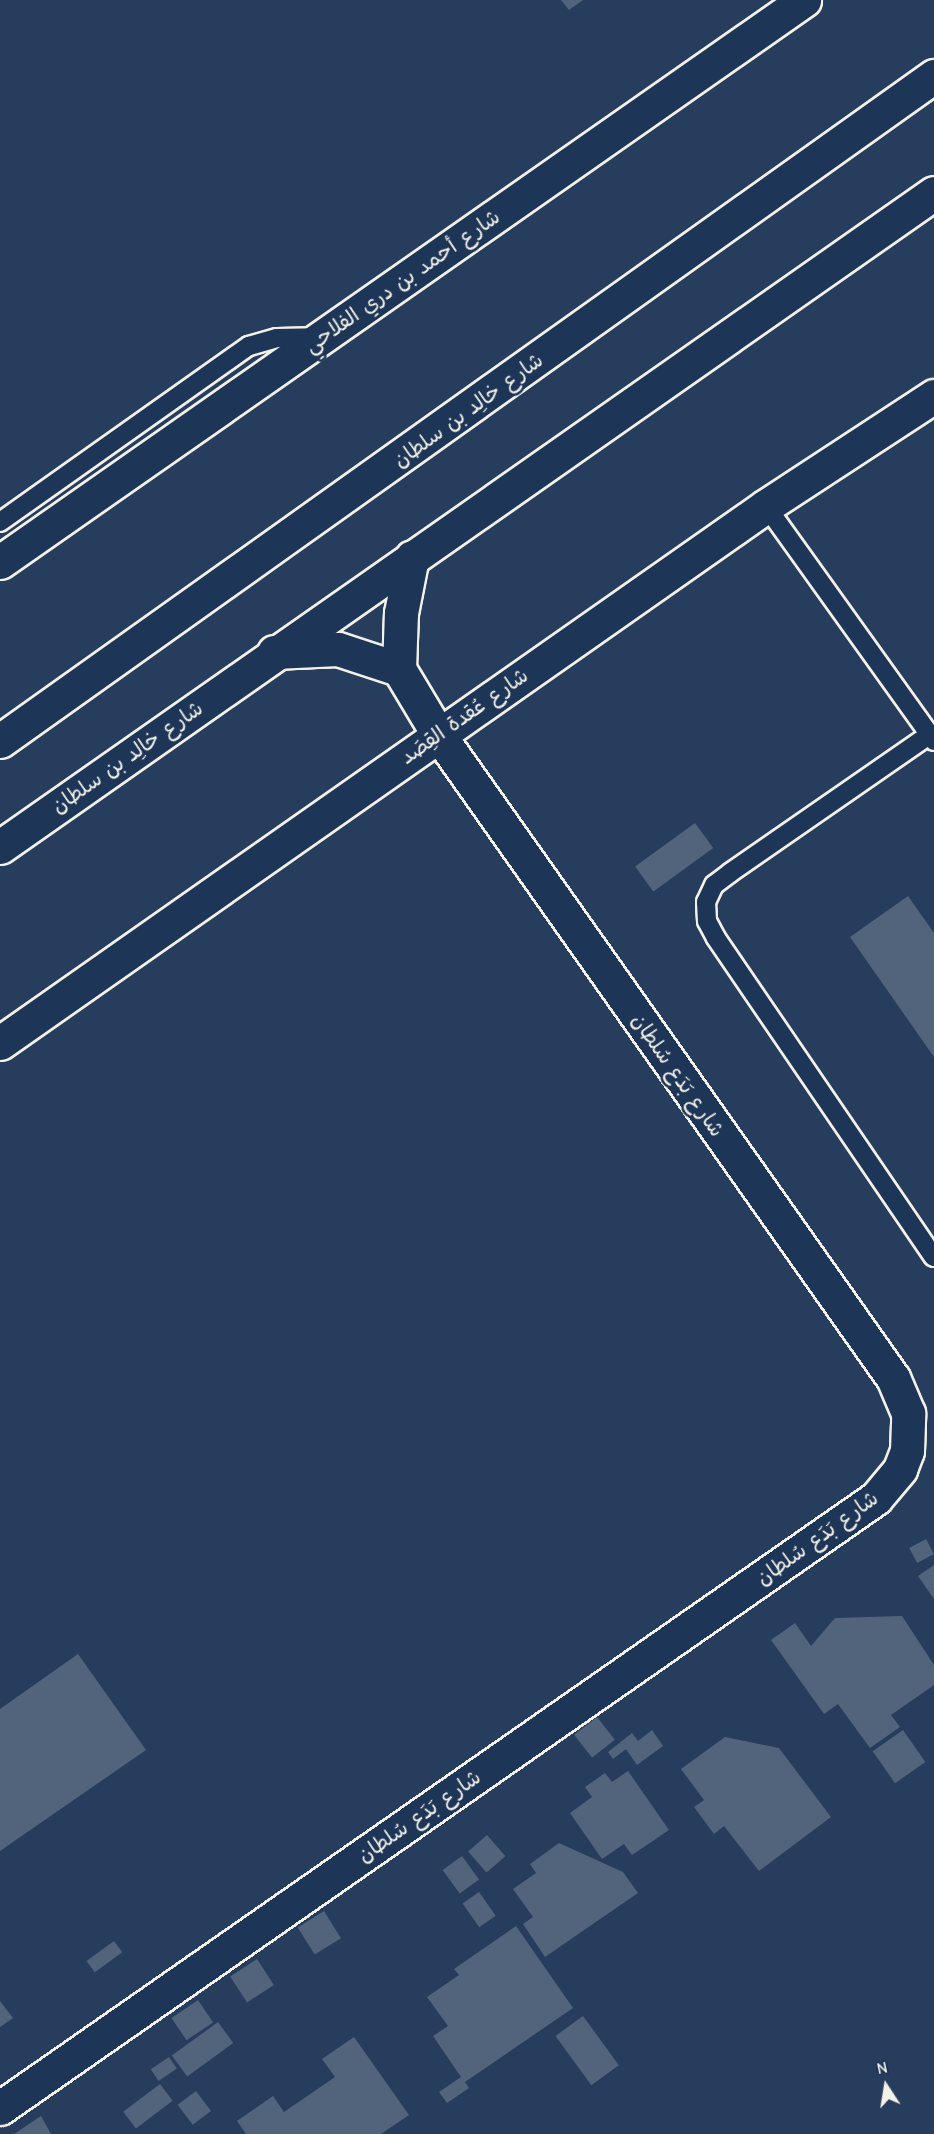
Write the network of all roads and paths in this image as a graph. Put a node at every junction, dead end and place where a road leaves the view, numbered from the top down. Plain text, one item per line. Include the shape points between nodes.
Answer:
1 (804, 0) edge
2 (934, 76) edge
3 (934, 193) edge
4 (321, 338) junction
5 (934, 396) edge
6 (766, 506) junction
7 (0, 522) edge
8 (412, 557) junction
9 (0, 562) edge
10 (274, 652) junction
11 (399, 669) junction
12 (438, 734) junction
13 (932, 738) edge
14 (0, 741) edge
15 (0, 847) edge
16 (0, 1043) edge
17 (934, 1257) edge
18 (0, 2108) edge

1 - 4 street, شارع أحمد بن دري الفلاحي
2 - 14 street, شارع خالِد بن سلطان
3 - 8 street, شارع خالِد بن سلطان
4 - 7 lane via 277,338 249,346
4 - 9 street, شارع أحمد بن دري الفلاحي
5 - 6 street, شارع عُقدة القِصَد
6 - 12 street, شارع عُقدة القِصَد
6 - 13 lane
8 - 10 street, شارع خالِد بن سلطان
8 - 11 street via 401,613
10 - 11 street via 338,649
10 - 15 street, شارع خالِد بن سلطان
11 - 12 street, شارع بَدَع سُلطان
12 - 16 street, شارع عُقدة القِصَد
12 - 18 street, شارع بَدَع سُلطان via 893,1378 908,1413 907,1451 900,1469 876,1498
13 - 17 lane via 730,873 714,885 706,902 707,921 716,938

